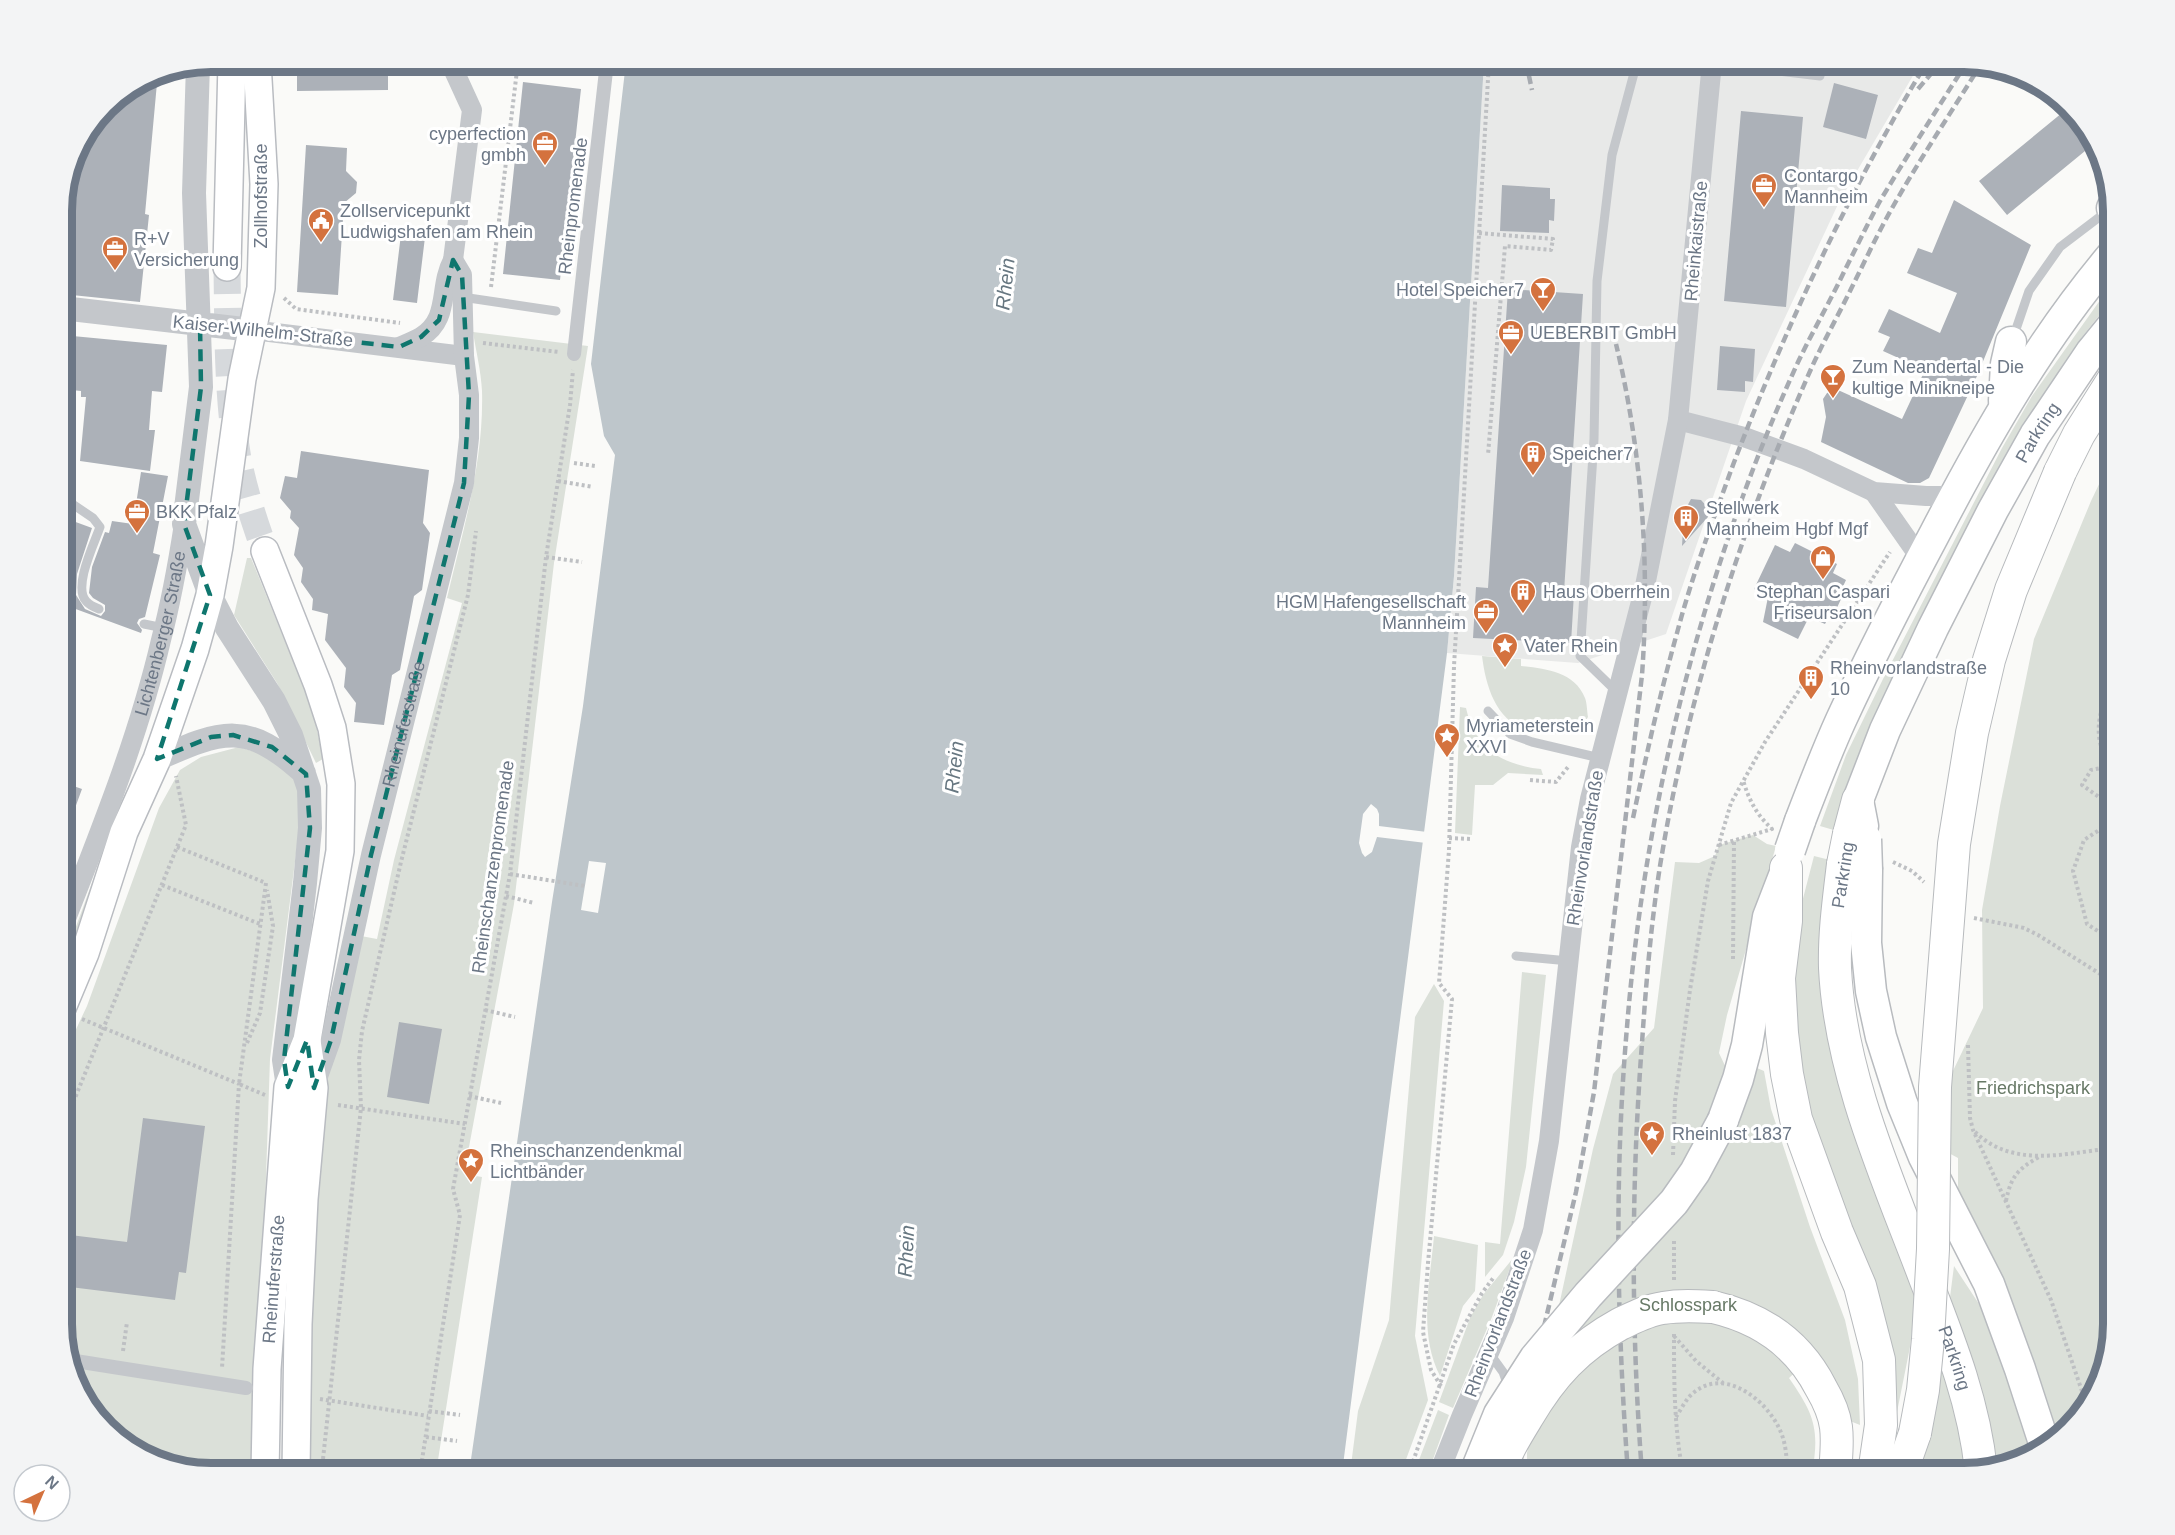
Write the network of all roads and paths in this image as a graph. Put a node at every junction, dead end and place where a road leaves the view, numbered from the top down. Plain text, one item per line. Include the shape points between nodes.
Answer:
1 (232, 72) edge
2 (258, 72) edge
3 (455, 72) edge
4 (517, 72) edge
5 (607, 72) edge
6 (1488, 72) edge
7 (1634, 72) edge
8 (1711, 72) edge
9 (1789, 72) edge
10 (198, 73) edge
11 (1820, 76) dead end
12 (2103, 214) edge
13 (1479, 232) junction
14 (453, 260) junction
15 (227, 267) tunnel mouth
16 (2103, 267) edge
17 (283, 294) dead end
18 (462, 297) junction
19 (490, 302) junction
20 (72, 309) edge
21 (556, 311) dead end
22 (200, 324) junction
23 (433, 327) junction
24 (252, 330) junction
25 (2103, 338) edge
26 (2011, 342) joint
27 (399, 347) junction
28 (472, 354) junction
29 (574, 354) junction
30 (2103, 397) edge
31 (2003, 410) junction
32 (1678, 420) junction
33 (1488, 455) dead end
34 (574, 463) dead end
35 (595, 466) dead end
36 (558, 481) junction
37 (593, 487) dead end
38 (1874, 492) junction
39 (1954, 496) junction
40 (72, 504) edge
41 (184, 524) junction
42 (477, 525) dead end
43 (265, 551) tunnel mouth
44 (546, 557) junction
45 (1921, 559) junction
46 (582, 562) dead end
47 (210, 595) junction
48 (99, 609) dead end
49 (144, 624) dead end
50 (164, 628) junction
51 (1616, 691) junction
52 (1790, 704) dead end
53 (1488, 711) dead end
54 (2103, 714) edge
55 (2103, 752) edge
56 (1590, 756) junction
57 (166, 764) junction
58 (2103, 764) edge
59 (306, 774) junction
60 (1743, 779) junction
61 (1530, 780) dead end
62 (2103, 799) edge
63 (1858, 801) joint
64 (2103, 828) edge
65 (1449, 838) junction
66 (1471, 839) dead end
67 (1734, 840) junction
68 (1719, 845) junction
69 (177, 847) junction
70 (1862, 853) junction
71 (1788, 859) junction
72 (510, 874) junction
73 (266, 883) junction
74 (162, 885) junction
75 (585, 886) dead end
76 (1929, 886) dead end
77 (506, 896) junction
78 (72, 903) edge
79 (534, 903) dead end
80 (1967, 916) dead end
81 (260, 924) junction
82 (2103, 934) edge
83 (1516, 957) dead end
84 (1569, 961) junction
85 (1732, 969) dead end
86 (2103, 975) edge
87 (72, 998) edge
88 (485, 1010) junction
89 (72, 1013) edge
90 (515, 1017) dead end
91 (104, 1028) junction
92 (1967, 1039) dead end
93 (244, 1049) junction
94 (239, 1084) junction
95 (289, 1090) junction
96 (469, 1096) junction
97 (501, 1103) dead end
98 (72, 1106) edge
99 (361, 1108) junction
100 (465, 1125) junction
101 (1973, 1130) junction
102 (2103, 1149) edge
103 (2039, 1156) junction
104 (1673, 1160) dead end
105 (2006, 1202) junction
106 (1674, 1230) dead end
107 (1496, 1275) dead end
108 (1674, 1289) dead end
109 (127, 1322) dead end
110 (1674, 1324) dead end
111 (1674, 1336) junction
112 (1490, 1354) junction
113 (77, 1361) edge
114 (120, 1368) junction
115 (1724, 1383) junction
116 (221, 1384) junction
117 (1440, 1386) junction
118 (246, 1388) dead end
119 (2083, 1395) edge
120 (331, 1401) junction
121 (429, 1414) junction
122 (460, 1415) dead end
123 (1676, 1417) junction
124 (1506, 1419) dead end
125 (426, 1437) junction
126 (2043, 1439) edge
127 (457, 1441) dead end
128 (1980, 1462) edge
129 (265, 1463) edge
130 (296, 1463) edge
131 (323, 1463) dead end
132 (422, 1463) edge
133 (1413, 1463) edge
134 (1444, 1463) edge
135 (1479, 1463) edge
136 (1504, 1463) edge
137 (1681, 1463) edge
138 (1786, 1463) edge
139 (1836, 1463) edge
140 (1875, 1463) edge
141 (1904, 1463) edge

1 - 15 main road
2 - 24 main road, Zollhofstraße via 264,184 261,288
3 - 14 street via 472,110
4 - 19 path
5 - 29 street, Rheinpromenade
6 - 13 path
7 - 51 lane via 1612,155 1597,281 1594,439 1580,656
8 - 32 street, Rheinkaistraße
9 - 11 lane
10 - 22 street via 194,193
12 - 26 lane via 2060,247 2029,291
13 - 33 path via 1553,239 1551,250 1505,246
13 - 65 path via 1454,666
14 - 18 street, Rheinuferstraße via 462,275
14 - 23 street via 447,272 439,320
16 - 31 main road via 2027,369
17 - 23 path via 296,309
18 - 19 lane
18 - 28 street, Rheinuferstraße
19 - 21 lane
20 - 22 street, Kaiser-Wilhelm-Straße
22 - 24 street, Kaiser-Wilhelm-Straße
22 - 41 street, Lichtenberger Straße via 201,387
23 - 27 street
24 - 27 street, Kaiser-Wilhelm-Straße
24 - 47 main road, Zollhofstraße
25 - 63 main road, Parkring via 2035,435 1993,510 1885,730
26 - 31 main road
27 - 28 street, Kaiser-Wilhelm-Straße
28 - 29 path via 480,342
28 - 95 street, Rheinuferstraße via 464,483 371,855 332,1040
29 - 36 path, Rheinschanzenpromenade
30 - 141 highway, bridge via 2060,472 2029,545 1989,660 1972,733 1954,844 1944,957 1935,1087 1928,1339 1915,1433
31 - 39 main road
32 - 38 street via 1744,437 1804,459
32 - 51 street, Rheinvorlandstraße via 1645,586
34 - 35 path
36 - 37 path
36 - 44 path, Rheinschanzenpromenade
38 - 39 street
38 - 45 street
39 - 45 main road
40 - 48 lane via 100,527 81,584 87,603
41 - 47 street, Rheinuferstraße
41 - 50 street, Lichtenberger Straße
42 - 99 path via 468,595 362,1031
43 - 95 main road, Rheinuferstraße via 326,707 341,784 340,851 307,1040
44 - 46 path
44 - 72 path, Rheinschanzenpromenade
45 - 71 main road, bridge via 1841,720
47 - 57 main road, Zollhofstraße
47 - 59 street, Rheinuferstraße via 274,701
49 - 50 lane
50 - 78 street, Lichtenberger Straße via 125,763
51 - 56 street, Rheinvorlandstraße
52 - 60 path
53 - 56 lane via 1510,734
54 - 55 path via 2097,733
56 - 61 path via 1556,782
56 - 84 street, Rheinvorlandstraße
57 - 59 street via 211,737 233,735 253,738 272,747
57 - 69 path via 186,825
57 - 87 main road via 124,832
58 - 62 path via 2091,770 2082,785
59 - 95 street, Rheinuferstraße via 310,828 284,1060
60 - 67 path via 1750,802 1772,829
60 - 68 path via 1731,803
63 - 70 highway, Parkring
64 - 82 path via 2084,840 2073,871 2088,924
65 - 66 path
65 - 117 path via 1439,983 1452,999 1423,1332 1431,1370
67 - 68 path
67 - 85 path
68 - 104 path via 1708,881 1690,990 1675,1101
69 - 73 path
69 - 74 path
70 - 76 path via 1902,865
70 - 126 main road via 1866,943 1881,1037 1924,1157 1989,1284
70 - 128 highway, Parkring via 1836,927 1835,969 1842,1021 1870,1132 1963,1384
71 - 135 main road, bridge via 1768,916 1747,1045 1723,1120 1674,1202 1535,1358 1498,1414
71 - 140 highway via 1779,978 1787,1074 1796,1119 1860,1286 1879,1360 1881,1425
72 - 75 path
72 - 77 path, Rheinschanzenpromenade
73 - 81 path
73 - 93 path via 273,926 260,1013
74 - 81 path
74 - 91 path
77 - 79 path
77 - 88 path, Rheinschanzenpromenade
80 - 86 path via 2031,932
81 - 93 path
83 - 84 lane
84 - 112 street, Rheinvorlandstraße via 1550,1141 1533,1230
88 - 90 path
88 - 96 path, Rheinschanzenpromenade
89 - 91 path
91 - 94 path
91 - 98 path
92 - 101 path
93 - 94 path
94 - 95 path
94 - 116 path
95 - 129 main road, Rheinuferstraße via 267,1369
95 - 130 main road, Rheinuferstraße via 304,1199
96 - 97 path
96 - 100 path, Rheinschanzenpromenade
99 - 100 path
99 - 120 path
100 - 121 path, Rheinschanzenpromenade via 453,1189 460,1215
101 - 103 path via 2001,1150
101 - 105 path
102 - 103 path
103 - 105 path via 2014,1176
105 - 119 path via 2051,1300
106 - 108 path
107 - 117 path via 1454,1344
109 - 114 path
110 - 111 path
111 - 115 path
111 - 123 path
112 - 124 lane via 1503,1372 1509,1390
112 - 134 street, Rheinvorlandstraße
113 - 114 street
114 - 116 street
115 - 123 path via 1699,1390
115 - 138 path via 1746,1391 1774,1419 1784,1441
116 - 118 street
117 - 133 path
120 - 121 path
120 - 131 path
121 - 122 path
121 - 125 path, Rheinschanzenpromenade
123 - 137 path
125 - 127 path
125 - 132 path, Rheinschanzenpromenade
136 - 139 highway, bridge via 1542,1393 1564,1365 1597,1337 1631,1319 1660,1308 1686,1305 1713,1307 1758,1322 1798,1352 1813,1371 1832,1410

